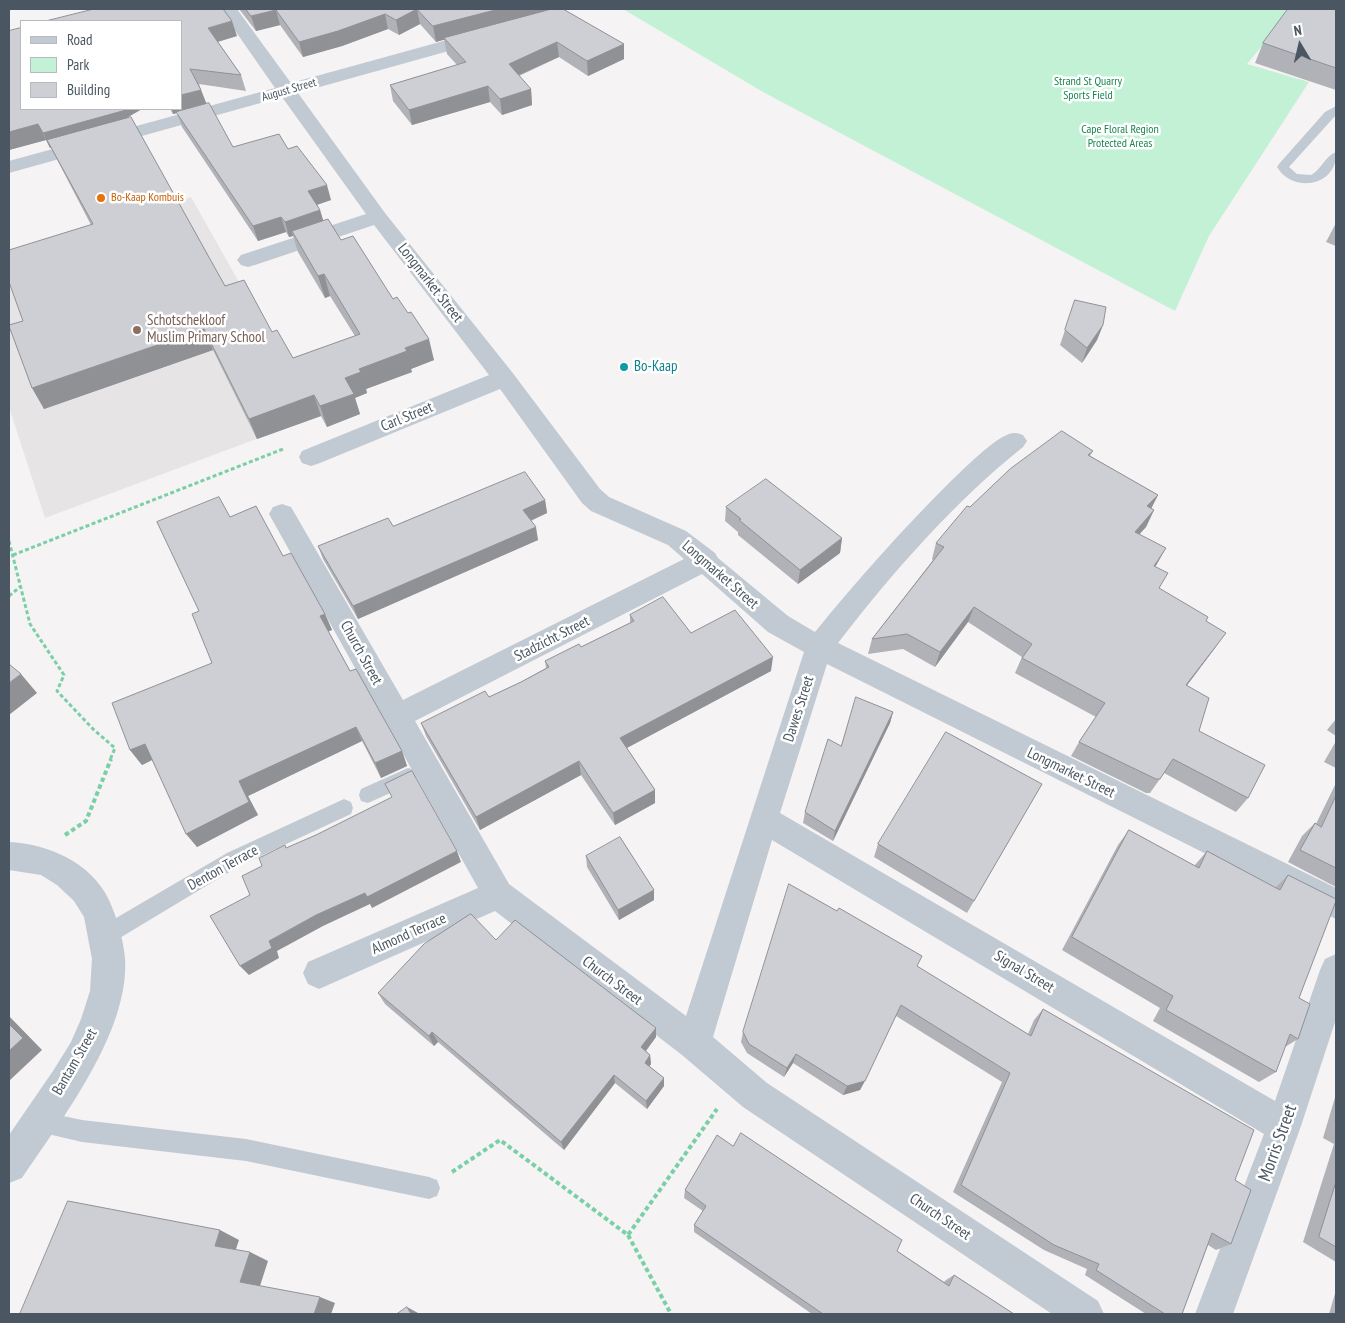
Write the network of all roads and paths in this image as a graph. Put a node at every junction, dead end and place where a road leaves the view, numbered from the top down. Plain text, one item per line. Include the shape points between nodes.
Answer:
1 (228, 9) edge
2 (503, 30) edge
3 (287, 91) junction
4 (1336, 110) edge
5 (1336, 156) edge
6 (9, 168) edge
7 (378, 217) junction
8 (248, 260) dead end
9 (504, 378) junction
10 (1015, 442) dead end
11 (311, 457) joint
12 (282, 514) dead end
13 (9, 541) edge
14 (14, 555) junction
15 (706, 560) junction
16 (21, 586) junction
17 (9, 596) edge
18 (819, 647) junction
19 (397, 717) junction
20 (426, 767) junction
21 (368, 796) dead end
22 (344, 808) dead end
23 (763, 819) junction
24 (21, 856) edge
25 (498, 894) junction
26 (1336, 904) edge
27 (106, 935) junction
28 (1336, 970) edge
29 (319, 973) dead end
30 (694, 1043) junction
31 (716, 1111) dead end
32 (38, 1122) junction
33 (1284, 1126) junction
34 (9, 1165) edge
35 (428, 1188) joint
36 (628, 1235) junction
37 (671, 1314) edge
38 (1085, 1314) edge
39 (1214, 1314) edge

1 - 3 street, Longmarket Street
2 - 3 street, August Street
3 - 6 street, August Street
3 - 7 street, Longmarket Street
4 - 5 lane via 1284,167 1292,176 1314,180 1321,177
7 - 8 street
7 - 9 street, Longmarket Street
9 - 11 street, Carl Street
9 - 15 street, Longmarket Street via 591,496 600,504 677,538
10 - 18 street, Dawes Street via 978,470 924,524
11 - 14 path via 302,442
12 - 19 street, Church Street
13 - 14 path
14 - 16 path
15 - 18 street, Longmarket Street via 778,624
15 - 19 street, Stadzicht Street
16 - 17 path
16 - 24 path via 30,624 64,675 57,691 92,729 115,748 86,821
18 - 23 street, Dawes Street
18 - 26 street, Longmarket Street
19 - 20 street, Church Street
20 - 21 lane
20 - 25 street, Church Street
22 - 27 lane, Denton Terrace via 234,859
23 - 30 street, Dawes Street
23 - 33 street, Signal Street
24 - 27 street, Bantam Street via 62,870 78,882 95,902
25 - 29 street, Almond Terrace
25 - 30 street, Church Street
27 - 32 street, Bantam Street via 109,976 95,1029
28 - 33 street, Morris Street
30 - 38 street, Church Street via 755,1095
31 - 36 path
32 - 34 street, Bantam Street
32 - 35 lane via 82,1131 246,1150
33 - 39 street, Morris Street
35 - 36 path via 500,1140
36 - 37 path

